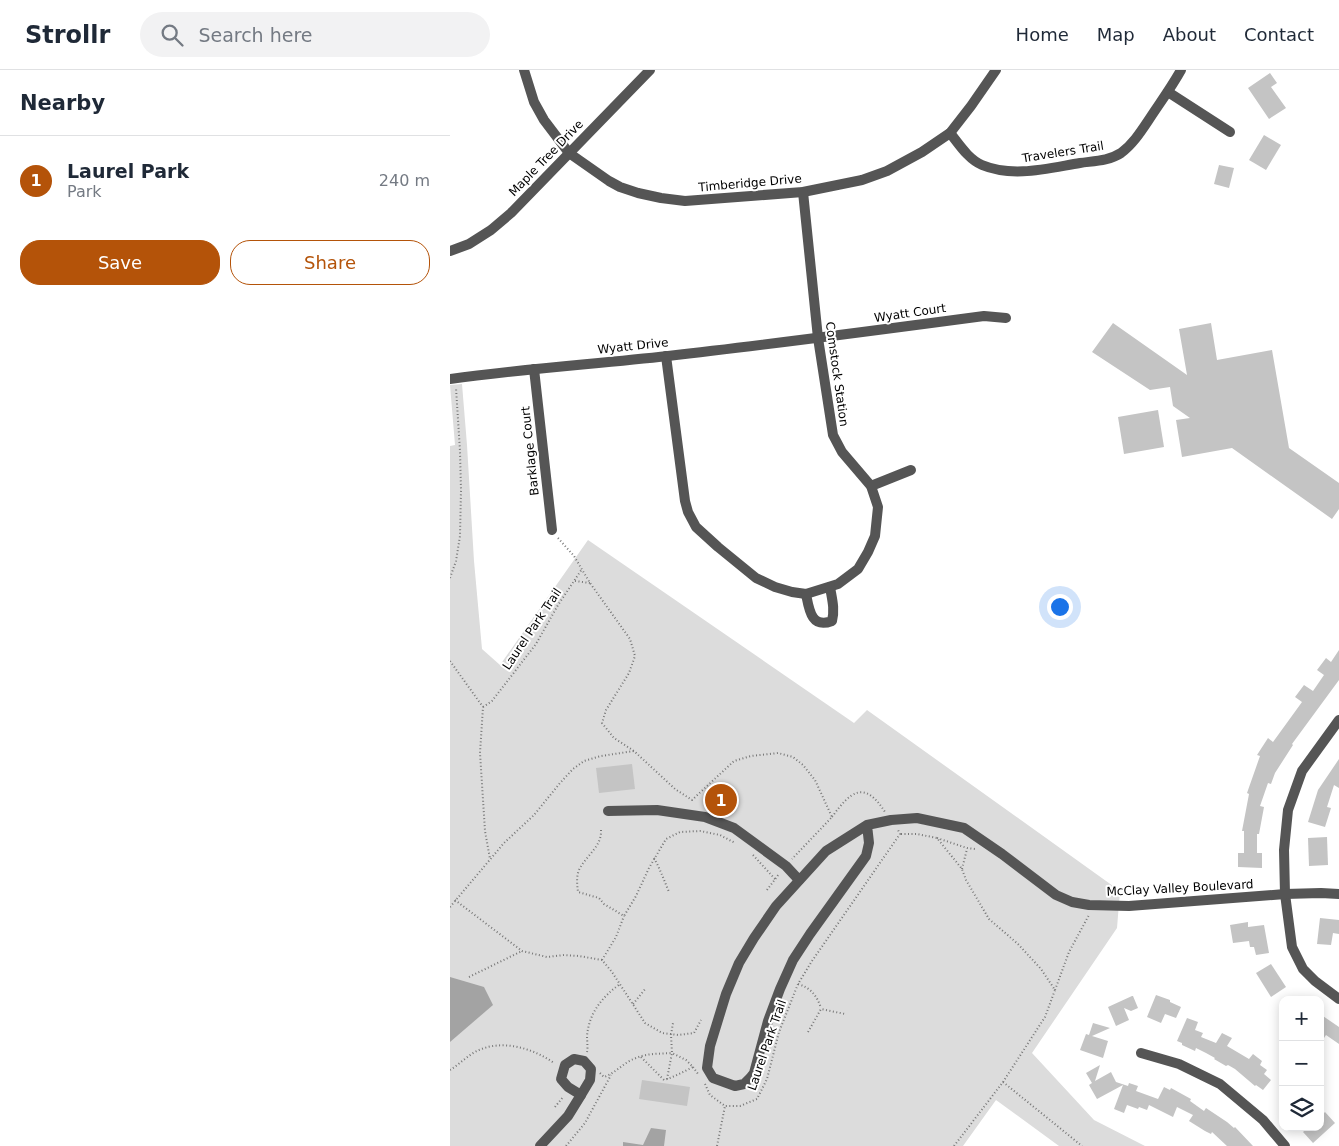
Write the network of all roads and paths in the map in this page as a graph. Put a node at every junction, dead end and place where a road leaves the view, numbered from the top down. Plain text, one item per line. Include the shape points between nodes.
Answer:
1 (524, 70) edge
2 (650, 70) edge
3 (996, 70) edge
4 (1181, 70) edge
5 (1168, 92) junction
6 (1230, 132) dead end
7 (950, 133) junction
8 (569, 153) junction
9 (803, 192) junction
10 (450, 251) edge
11 (1006, 318) dead end
12 (818, 338) junction
13 (666, 356) junction
14 (534, 368) junction
15 (452, 379) edge
16 (911, 470) dead end
17 (871, 486) junction
18 (552, 530) joint
19 (582, 568) junction
20 (450, 578) edge
21 (574, 581) junction
22 (590, 583) junction
23 (830, 587) junction
24 (806, 594) junction
25 (450, 662) edge
26 (484, 707) junction
27 (1339, 720) edge
28 (634, 751) junction
29 (608, 811) dead end
30 (832, 817) junction
31 (891, 820) junction
32 (867, 825) junction
33 (601, 830) dead end
34 (900, 834) junction
35 (735, 843) dead end
36 (967, 848) dead end
37 (750, 852) dead end
38 (654, 858) junction
39 (490, 859) junction
40 (786, 866) junction
41 (962, 869) junction
42 (775, 879) junction
43 (799, 880) junction
44 (767, 890) dead end
45 (669, 892) dead end
46 (1286, 894) junction
47 (1339, 894) edge
48 (455, 900) junction
49 (450, 908) edge
50 (1089, 915) dead end
51 (624, 916) junction
52 (522, 951) junction
53 (602, 960) junction
54 (469, 978) dead end
55 (620, 984) junction
56 (798, 984) junction
57 (646, 988) dead end
58 (1055, 990) junction
59 (1339, 999) edge
60 (633, 1004) junction
61 (821, 1009) junction
62 (845, 1014) dead end
63 (701, 1020) dead end
64 (673, 1023) dead end
65 (808, 1032) dead end
66 (671, 1035) junction
67 (672, 1054) junction
68 (1141, 1054) dead end
69 (642, 1056) junction
70 (585, 1057) dead end
71 (558, 1066) dead end
72 (450, 1070) edge
73 (598, 1070) dead end
74 (611, 1075) junction
75 (667, 1079) junction
76 (1003, 1082) junction
77 (581, 1095) dead end
78 (540, 1146) edge
79 (566, 1146) edge
80 (717, 1146) edge
81 (954, 1146) edge
82 (1082, 1146) edge
83 (1285, 1146) edge

1 - 8 street, Timberidge Drive via 534,102
2 - 8 street, Maple Tree Drive
3 - 7 street, Timberidge Drive
4 - 5 street, Travelers Trail
5 - 6 street
5 - 7 street, Travelers Trail via 1133,142 1120,154 1104,159 1029,171 994,169 971,158
7 - 9 street, Timberidge Drive via 886,172
8 - 9 street, Timberidge Drive via 615,184 661,198 685,201
8 - 10 street, Maple Tree Drive via 511,213 469,244
9 - 12 street, Comstock Station
11 - 12 street, Wyatt Court via 984,316
12 - 13 street, Wyatt Drive
12 - 17 street, Comstock Station via 833,435 842,452
13 - 14 street, Wyatt Drive
13 - 24 street, Comstock Station via 685,501 696,527 756,578 775,587
14 - 15 street, Wyatt Drive
14 - 18 street, Barklage Court
15 - 20 path via 461,490 460,536
16 - 17 street
17 - 23 street, Comstock Station via 878,507 875,536 858,569
18 - 19 path
19 - 21 path, Laurel Park Trail
19 - 22 path
21 - 22 path, Laurel Park Trail
21 - 26 path, Laurel Park Trail via 531,651
22 - 28 path via 630,639 635,656 629,673 606,710 602,724 614,738
23 - 24 street, Comstock Station
23 - 24 street via 834,615 832,621 825,624 813,617
25 - 26 path
26 - 39 path via 480,754
27 - 46 street via 1302,771 1288,810 1284,850
28 - 30 path via 675,789 692,800 734,761 778,753 794,757 815,780
28 - 39 path via 601,756 572,769 534,815
29 - 40 street via 657,810 705,817 734,828
30 - 31 path via 850,796 861,792 872,794
30 - 40 path
31 - 32 street, McClay Valley Boulevard
31 - 34 path
31 - 46 street, McClay Valley Boulevard via 917,818 964,828 1056,895 1072,902 1129,906
32 - 43 street via 826,851
32 - 43 street via 869,843 866,856 793,960 768,1021 754,1073 744,1084 724,1083 713,1078 707,1068 710,1046 726,994 754,938
33 - 51 path via 595,849 580,869 578,892 599,898
34 - 41 path via 937,838
34 - 56 path, Laurel Park Trail
35 - 38 path via 720,835 700,831 680,832 666,839
36 - 41 path
37 - 42 path
38 - 45 path
38 - 51 path
39 - 48 path
40 - 42 path
40 - 43 street
41 - 58 path via 988,918 1018,944
42 - 44 path
46 - 47 street, McClay Valley Boulevard
46 - 59 street via 1292,947 1303,970
48 - 49 path
48 - 52 path
50 - 58 path via 1069,952
51 - 53 path via 616,938
52 - 53 path via 547,957 564,955
52 - 54 path
53 - 55 path
55 - 60 path
55 - 70 path via 599,1002 592,1015
56 - 61 path via 812,991
56 - 80 path, Laurel Park Trail via 779,1032 767,1079 757,1099 740,1106 725,1106
57 - 60 path
58 - 76 path via 1045,1017
60 - 66 path via 645,1023
61 - 62 path
61 - 65 path
63 - 66 path via 694,1033
64 - 66 path
66 - 67 path
67 - 69 path
67 - 75 path
67 - 75 path via 693,1067
68 - 83 street via 1179,1064 1220,1084 1262,1120
69 - 74 path
69 - 75 path via 664,1080
71 - 72 path via 529,1050 497,1046 480,1049
73 - 74 path via 604,1077
74 - 79 path via 585,1123
76 - 81 path
76 - 82 path
77 - 78 street via 568,1116

